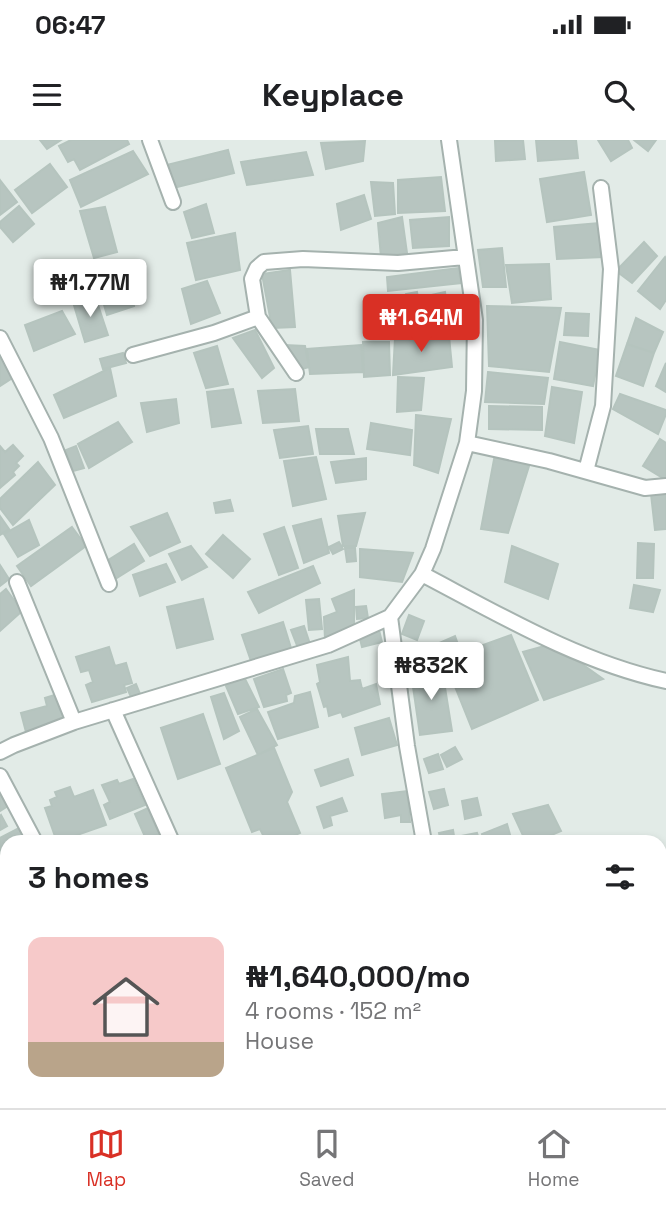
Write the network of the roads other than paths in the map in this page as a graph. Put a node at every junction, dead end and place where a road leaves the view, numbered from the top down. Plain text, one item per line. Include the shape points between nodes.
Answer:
1 (150, 140) edge
2 (449, 140) edge
3 (601, 188) dead end
4 (173, 202) dead end
5 (465, 257) junction
6 (258, 317) junction
7 (0, 338) edge
8 (132, 355) dead end
9 (296, 373) dead end
10 (467, 443) junction
11 (586, 471) junction
12 (666, 486) edge
13 (422, 574) junction
14 (17, 582) dead end
15 (109, 584) dead end
16 (390, 617) junction
17 (666, 681) edge
18 (113, 709) junction
19 (74, 722) junction
20 (0, 752) edge
21 (0, 776) edge
22 (31, 835) edge
23 (169, 835) edge
24 (423, 835) edge

1 - 4 street
2 - 5 street
3 - 11 street via 611,269 603,406
5 - 6 street via 264,262 252,279
5 - 10 street via 475,320 474,391
6 - 8 street
6 - 9 street
7 - 15 street via 51,438
10 - 11 street
10 - 13 street
11 - 12 street via 645,488
13 - 16 street
13 - 17 street via 571,649
14 - 19 street
16 - 18 street via 328,645
16 - 24 street
18 - 19 street
18 - 23 street
19 - 20 street
21 - 22 street

